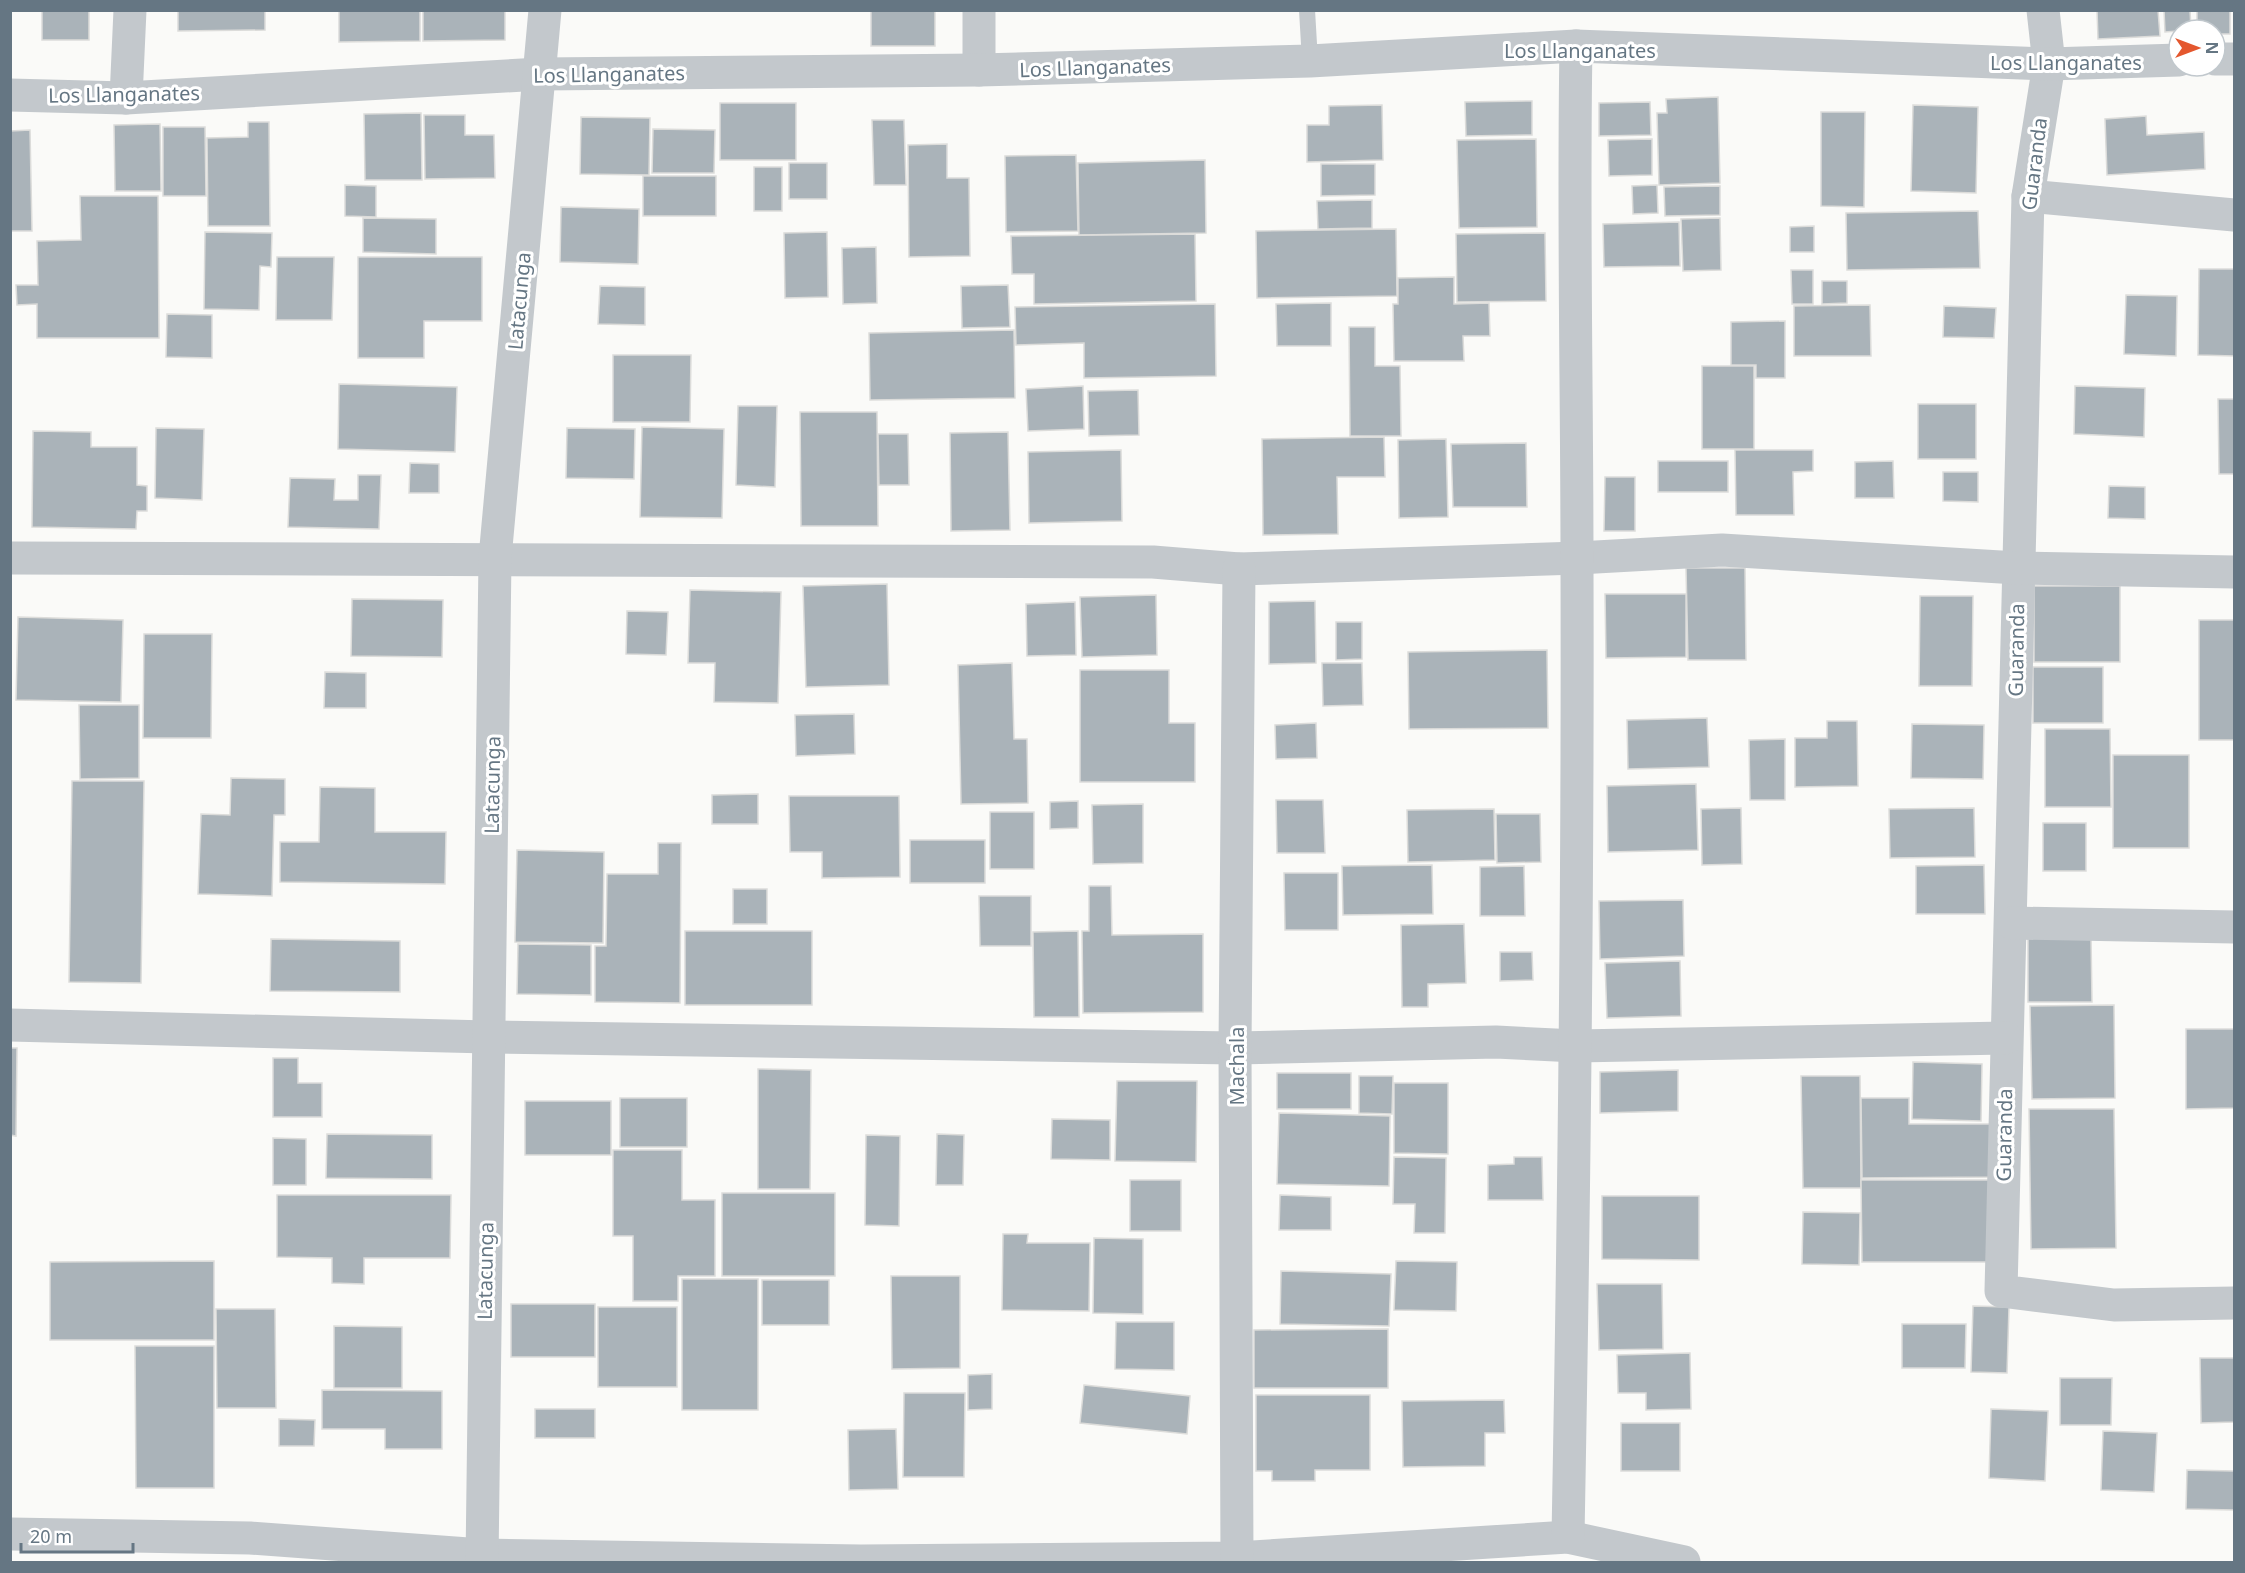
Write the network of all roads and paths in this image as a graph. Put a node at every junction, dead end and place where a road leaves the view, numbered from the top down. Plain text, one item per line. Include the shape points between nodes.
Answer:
1 (130, 10) edge
2 (544, 10) edge
3 (979, 10) edge
4 (1307, 10) edge
5 (2043, 10) edge
6 (1576, 46) junction
7 (2167, 60) edge
8 (1310, 61) junction
9 (2049, 64) junction
10 (979, 70) junction
11 (540, 74) junction
12 (10, 95) edge
13 (126, 98) junction
14 (2028, 196) junction
15 (2235, 215) edge
16 (10, 558) edge
17 (495, 558) junction
18 (1578, 558) junction
19 (2017, 568) junction
20 (1239, 569) junction
21 (2235, 572) edge
22 (2012, 922) junction
23 (2235, 927) edge
24 (10, 1025) edge
25 (488, 1036) junction
26 (2006, 1038) junction
27 (1576, 1046) junction
28 (1235, 1048) junction
29 (2235, 1303) edge
30 (10, 1534) edge
31 (1568, 1537) junction
32 (482, 1559) edge
33 (1237, 1560) edge
34 (1684, 1563) edge

1 - 13 street
2 - 11 street, Latacunga
3 - 10 street
4 - 8 lane
5 - 9 street, Guaranda
6 - 8 street, Los Llanganates
6 - 9 street, Los Llanganates
6 - 18 street via 1573,243
7 - 9 street, Los Llanganates
8 - 10 street, Los Llanganates
9 - 14 street, Guaranda
10 - 11 street, Los Llanganates
11 - 13 street, Los Llanganates
11 - 17 street, Latacunga
12 - 13 street, Los Llanganates
14 - 15 street
14 - 19 street, Guaranda
16 - 17 street
17 - 20 street via 1153,562
17 - 25 street, Latacunga
18 - 19 street via 1722,550
18 - 20 street
18 - 27 street
19 - 21 street
19 - 22 street, Guaranda
20 - 28 street, Machala
22 - 23 street
22 - 26 street, Guaranda
24 - 25 street
25 - 28 street
25 - 32 street, Latacunga
26 - 27 street
26 - 29 street, Guaranda via 2001,1291 2114,1305
27 - 28 street via 1496,1042
27 - 31 street
28 - 33 street, Machala
30 - 32 street via 250,1538
31 - 33 street
31 - 34 street
32 - 33 street

